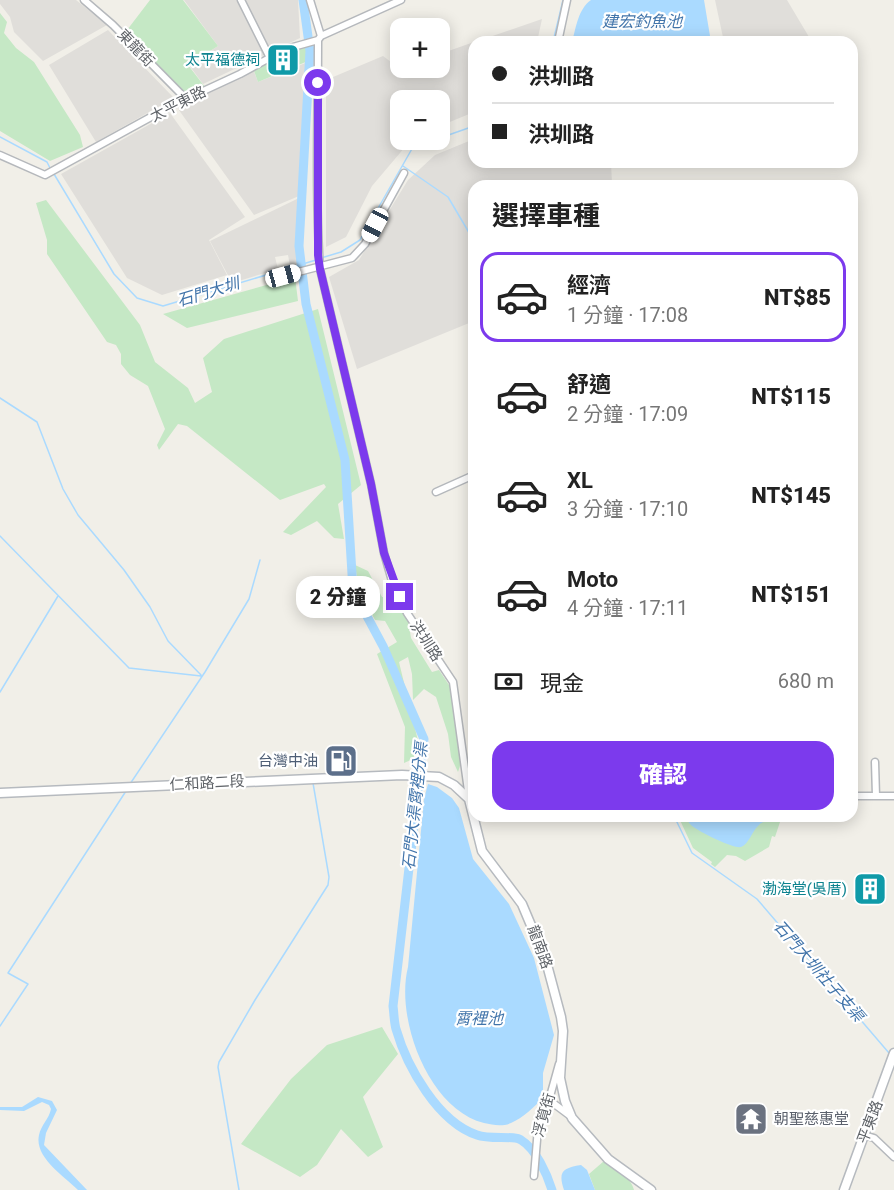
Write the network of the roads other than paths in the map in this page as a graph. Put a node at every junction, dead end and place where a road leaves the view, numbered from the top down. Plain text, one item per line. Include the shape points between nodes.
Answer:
1 (84, 0) edge
2 (241, 0) edge
3 (310, 0) edge
4 (401, 0) edge
5 (567, 0) edge
6 (392, 2) edge
7 (559, 36) edge
8 (317, 39) junction
9 (270, 58) junction
10 (186, 99) junction
11 (0, 155) edge
12 (404, 173) dead end
13 (318, 263) junction
14 (283, 276) dead end
15 (468, 478) edge
16 (436, 492) dead end
17 (453, 682) joint
18 (875, 762) dead end
19 (468, 792) edge
20 (0, 793) edge
21 (858, 796) edge
22 (876, 796) junction
23 (894, 796) edge
24 (468, 798) edge
25 (475, 822) edge
26 (561, 1056) junction
27 (893, 1056) edge
28 (549, 1100) junction
29 (572, 1118) junction
30 (864, 1135) junction
31 (894, 1157) edge
32 (534, 1176) dead end
33 (651, 1190) edge
34 (844, 1190) edge

1 - 10 street, 東龍街
2 - 9 street
3 - 8 street, 洪圳路
4 - 6 street, 太平東路
5 - 7 street
6 - 8 street, 太平東路
8 - 9 street, 太平東路
8 - 13 street, 洪圳路
9 - 10 street, 太平東路
10 - 11 street, 太平東路 via 46,174
12 - 13 street via 360,251 352,258
13 - 14 street
13 - 17 street, 洪圳路 via 392,581 407,613
15 - 16 street
17 - 19 street, 龍南路
18 - 22 street
20 - 24 main road, 仁和路二段 via 424,775 439,777
21 - 22 street
22 - 23 street
25 - 26 main road, 龍南路 via 482,851 522,904 546,961 561,1017
26 - 28 street, 浮筧街
26 - 29 main road, 龍南路 via 561,1088
27 - 30 main road, 平東路
28 - 29 street
28 - 32 street, 浮筧街 via 538,1128
29 - 33 main road, 龍南路 via 608,1159
30 - 31 street via 874,1138
30 - 34 main road, 平東路

